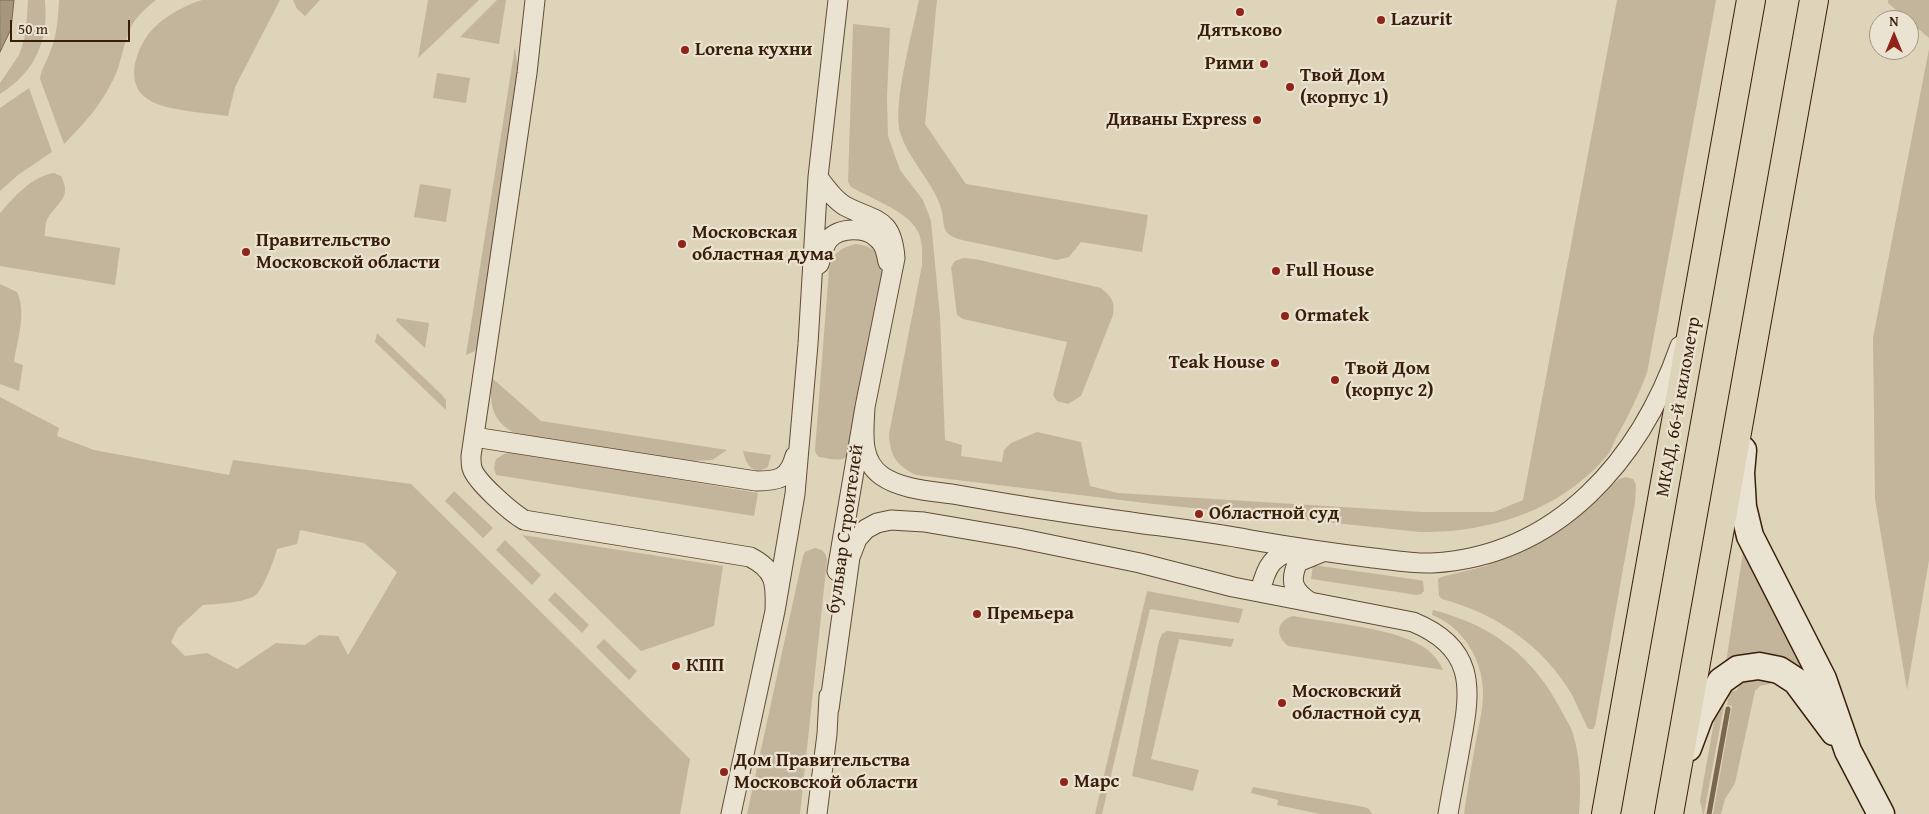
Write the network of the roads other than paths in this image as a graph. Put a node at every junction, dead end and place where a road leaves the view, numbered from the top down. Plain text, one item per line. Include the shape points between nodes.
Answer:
1 (535, 0) edge
2 (838, 0) edge
3 (1751, 0) edge
4 (1814, 0) edge
5 (818, 177) junction
6 (892, 276) junction
7 (812, 278) junction
8 (1700, 290) junction
9 (1750, 362) junction
10 (865, 407) junction
11 (474, 437) junction
12 (799, 444) junction
13 (1312, 551) junction
14 (1260, 592) junction
15 (1312, 602) junction
16 (775, 611) junction
17 (828, 709) junction
18 (1848, 751) junction
19 (1672, 801) edge
20 (731, 814) edge
21 (817, 814) edge
22 (1448, 814) edge
23 (1606, 814) edge
24 (1881, 814) edge

1 - 11 street via 526,83
2 - 5 street, бульвар Строителей
3 - 8 highway, МКАД, 66-й километр
4 - 9 highway
5 - 6 street, бульвар Строителей via 844,205 878,220 888,229 894,242
5 - 7 street, бульвар Строителей
6 - 7 street, бульвар Строителей via 885,247 877,237 865,231 851,230 830,238
6 - 10 street, бульвар Строителей
7 - 12 street, бульвар Строителей
8 - 13 street via 1676,358 1645,425 1614,469 1584,500 1565,514 1522,540 1483,555 1462,559 1415,563
8 - 23 highway, МКАД, 66-й километр
9 - 18 main road via 1741,473 1743,507 1750,536 1823,679
9 - 19 highway
10 - 13 street via 865,452 881,475 896,483
10 - 17 street, бульвар Строителей via 834,588
11 - 12 street via 756,481 780,479 788,473
11 - 16 street via 472,469 478,480 524,520 750,557 761,562 774,579
12 - 16 street, бульвар Строителей via 795,494
13 - 14 street via 1291,551 1280,555 1264,574
13 - 15 street via 1298,562 1293,582 1302,597
14 - 15 street
14 - 17 street via 1018,538 924,522 891,520 877,523 856,539 850,557
15 - 22 street via 1413,622 1432,630 1457,655 1465,671 1468,692
16 - 20 street, бульвар Строителей
17 - 21 street, бульвар Строителей
18 - 19 main road via 1796,681 1779,670 1759,666 1738,669 1721,681 1700,716
18 - 24 main road

